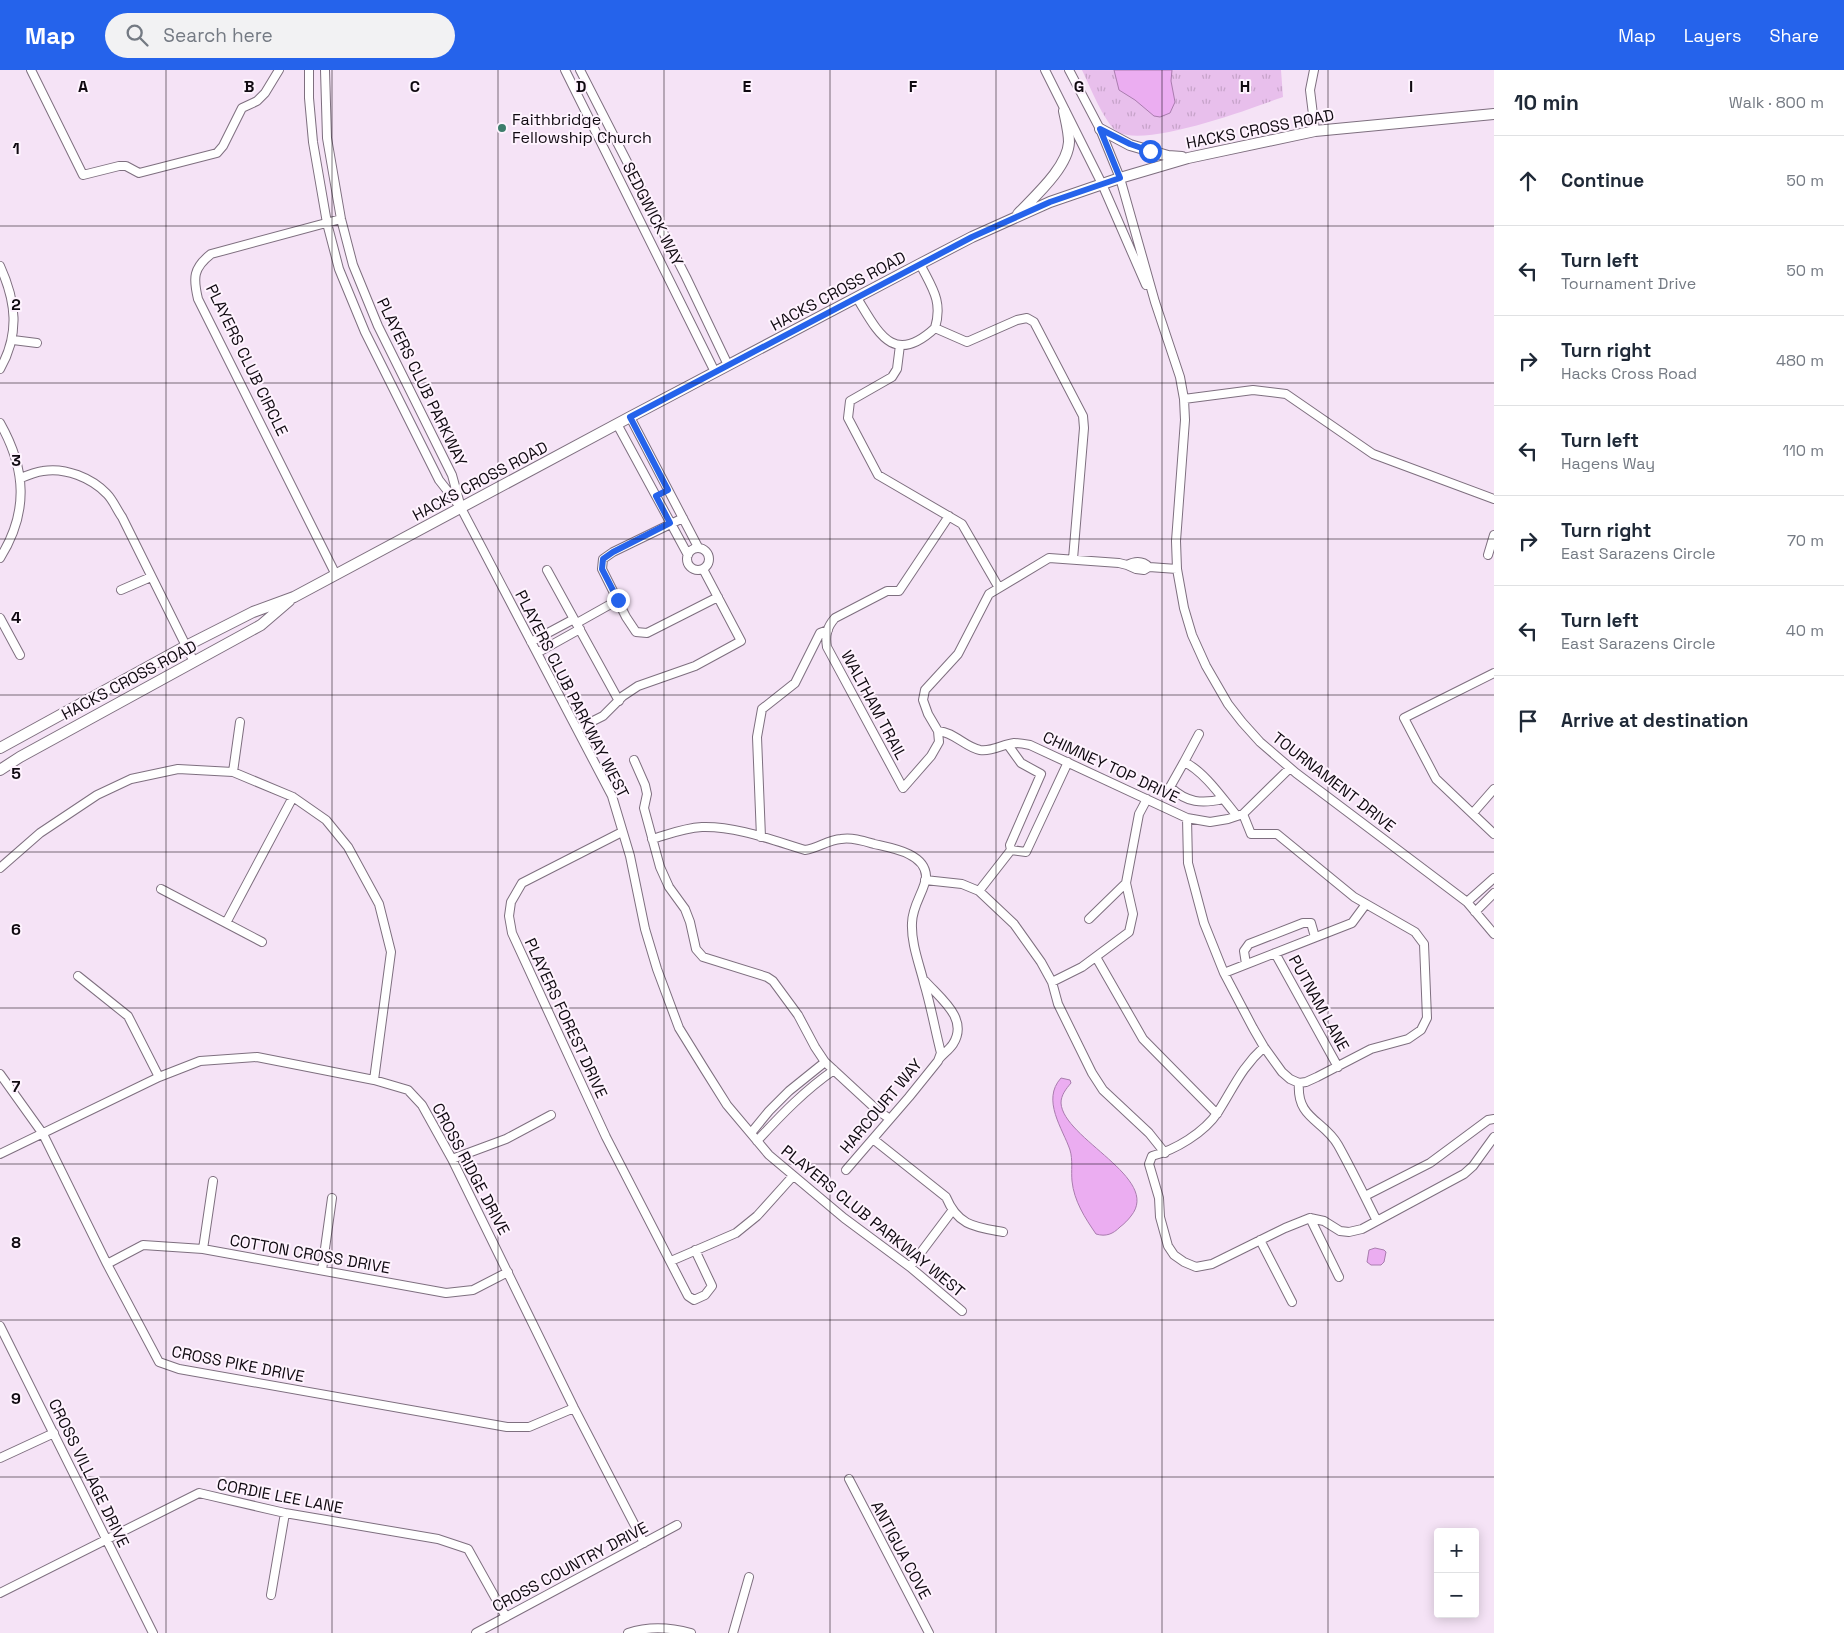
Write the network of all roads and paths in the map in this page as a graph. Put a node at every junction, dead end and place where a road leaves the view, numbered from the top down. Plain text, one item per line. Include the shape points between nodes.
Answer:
1 (31, 70) edge
2 (279, 70) edge
3 (309, 70) edge
4 (325, 70) edge
5 (565, 70) edge
6 (580, 70) edge
7 (1045, 70) edge
8 (1069, 70) edge
9 (1314, 70) edge
10 (1064, 111) junction
11 (1494, 114) edge
12 (1100, 129) junction
13 (1315, 131) junction
14 (1188, 158) junction
15 (1120, 178) junction
16 (1102, 184) junction
17 (1015, 218) junction
18 (341, 220) junction
19 (327, 224) junction
20 (920, 264) junction
21 (0, 266) edge
22 (857, 298) junction
23 (1155, 302) junction
24 (935, 328) junction
25 (13, 340) junction
26 (37, 343) dead end
27 (900, 345) junction
28 (728, 365) junction
29 (0, 369) edge
30 (715, 372) junction
31 (1184, 398) junction
32 (630, 417) junction
33 (0, 423) edge
34 (617, 424) junction
35 (646, 448) junction
36 (634, 455) junction
37 (21, 478) junction
38 (668, 490) junction
39 (656, 496) junction
40 (1494, 499) edge
41 (461, 508) junction
42 (949, 516) junction
43 (683, 518) junction
44 (670, 523) junction
45 (1494, 535) edge
46 (698, 547) junction
47 (1488, 555) dead end
48 (688, 556) junction
49 (0, 558) edge
50 (1073, 559) junction
51 (703, 569) junction
52 (1177, 569) junction
53 (547, 570) dead end
54 (336, 575) junction
55 (152, 577) junction
56 (999, 588) junction
57 (121, 590) dead end
58 (294, 597) junction
59 (718, 597) junction
60 (618, 600) junction
61 (0, 618) edge
62 (577, 624) junction
63 (559, 628) junction
64 (827, 632) junction
65 (564, 638) junction
66 (532, 642) junction
67 (186, 646) junction
68 (537, 653) junction
69 (20, 655) dead end
70 (194, 662) junction
71 (1494, 673) edge
72 (619, 701) junction
73 (240, 722) dead end
74 (577, 729) junction
75 (938, 731) junction
76 (1200, 734) dead end
77 (1008, 745) junction
78 (0, 748) edge
79 (634, 760) dead end
80 (1068, 762) junction
81 (1184, 762) junction
82 (1290, 768) junction
83 (0, 770) edge
84 (232, 772) junction
85 (1494, 789) edge
86 (293, 797) junction
87 (1147, 799) junction
88 (1224, 799) junction
89 (1473, 813) junction
90 (1240, 815) junction
91 (1186, 818) junction
92 (622, 832) junction
93 (1494, 834) edge
94 (761, 837) junction
95 (652, 839) junction
96 (1011, 850) junction
97 (0, 868) edge
98 (1494, 878) edge
99 (925, 880) junction
100 (1126, 883) junction
101 (161, 889) dead end
102 (979, 891) junction
103 (1494, 893) edge
104 (1467, 902) junction
105 (1366, 904) junction
106 (1475, 912) junction
107 (1089, 919) dead end
108 (226, 922) junction
109 (1494, 934) edge
110 (1315, 938) junction
111 (262, 942) dead end
112 (1275, 953) junction
113 (1096, 957) junction
114 (1246, 964) junction
115 (1224, 973) junction
116 (78, 976) dead end
117 (924, 980) junction
118 (1052, 982) junction
119 (1264, 1047) junction
120 (938, 1060) junction
121 (826, 1062) junction
122 (1338, 1067) junction
123 (834, 1070) junction
124 (0, 1074) edge
125 (159, 1077) junction
126 (374, 1080) junction
127 (1299, 1083) junction
128 (798, 1084) junction
129 (805, 1092) junction
130 (781, 1099) junction
131 (789, 1106) junction
132 (1217, 1114) junction
133 (551, 1115) dead end
134 (890, 1119) junction
135 (1494, 1119) edge
136 (42, 1134) junction
137 (751, 1134) junction
138 (1494, 1137) edge
139 (873, 1139) junction
140 (757, 1141) junction
141 (1165, 1153) junction
142 (0, 1154) edge
143 (452, 1159) junction
144 (846, 1170) dead end
145 (793, 1176) junction
146 (213, 1181) dead end
147 (1365, 1196) junction
148 (332, 1198) dead end
149 (952, 1211) junction
150 (1310, 1218) junction
151 (1377, 1220) junction
152 (1003, 1232) dead end
153 (1260, 1240) junction
154 (203, 1248) junction
155 (696, 1250) junction
156 (671, 1261) junction
157 (107, 1264) junction
158 (910, 1267) junction
159 (322, 1270) junction
160 (508, 1272) junction
161 (1339, 1278) dead end
162 (1292, 1302) dead end
163 (962, 1310) dead end
164 (0, 1326) edge
165 (574, 1408) junction
166 (54, 1434) junction
167 (0, 1458) edge
168 (849, 1479) dead end
169 (285, 1513) junction
170 (677, 1526) dead end
171 (106, 1540) junction
172 (644, 1543) junction
173 (749, 1577) dead end
174 (0, 1593) edge
175 (271, 1595) dead end
176 (506, 1617) junction
177 (153, 1633) edge
178 (476, 1633) edge
179 (628, 1633) edge
180 (691, 1633) edge
181 (733, 1633) edge
182 (929, 1633) edge

1 - 2 street via 83,175 119,166 139,173 217,153 242,108 265,93
3 - 19 street, PLAYERS CLUB PARKWAY via 313,142
4 - 18 street, PLAYERS CLUB PARKWAY via 327,138
5 - 30 street, SEDGWICK WAY
6 - 28 street, SEDGWICK WAY
7 - 10 street, TOURNAMENT DRIVE
8 - 12 street, TOURNAMENT DRIVE
9 - 13 street via 1310,90
10 - 16 street, TOURNAMENT DRIVE
10 - 17 main road via 1069,142 1066,157
11 - 13 main road, HACKS CROSS ROAD
12 - 14 main road via 1150,151
12 - 15 street, TOURNAMENT DRIVE
13 - 14 main road, HACKS CROSS ROAD
14 - 15 main road, HACKS CROSS ROAD
15 - 16 main road, HACKS CROSS ROAD
15 - 23 street, TOURNAMENT DRIVE
16 - 17 main road, HACKS CROSS ROAD
16 - 23 street, TOURNAMENT DRIVE
17 - 20 main road, HACKS CROSS ROAD
18 - 19 street, PLAYERS CLUB CIRCLE
18 - 41 street, PLAYERS CLUB PARKWAY via 356,274 452,476
19 - 41 street, PLAYERS CLUB PARKWAY via 339,269 366,334 439,480
19 - 54 street, PLAYERS CLUB CIRCLE via 211,254 200,263 194,280 198,299
20 - 22 main road, HACKS CROSS ROAD
20 - 24 street via 936,295 939,308
21 - 25 street via 12,300
22 - 27 street via 883,338
22 - 28 main road, HACKS CROSS ROAD
23 - 31 street, TOURNAMENT DRIVE
24 - 27 street via 918,340
24 - 50 street via 967,342 1017,320 1027,318 1034,322 1082,416 1084,428
25 - 26 street
25 - 29 street
27 - 42 street via 897,369 892,377 850,401 848,418 878,475
28 - 30 main road, HACKS CROSS ROAD
30 - 32 main road, HACKS CROSS ROAD
31 - 40 street via 1253,390 1286,394 1373,454
31 - 52 street, TOURNAMENT DRIVE
32 - 34 main road, HACKS CROSS ROAD
32 - 35 street
33 - 37 street via 11,443
34 - 36 street
34 - 41 main road, HACKS CROSS ROAD
35 - 36 street
35 - 38 street
36 - 39 street
37 - 49 street via 21,508 10,541
37 - 55 street via 43,471 61,470 96,483 108,495
38 - 39 street
38 - 43 street
39 - 44 street
41 - 54 main road, HACKS CROSS ROAD
41 - 66 street, PLAYERS CLUB PARKWAY WEST
42 - 56 street via 962,524
42 - 64 street via 899,591 887,591 835,618
43 - 44 street
43 - 46 street
44 - 48 street
44 - 60 street via 603,559 602,569
45 - 47 street
46 - 48 street
46 - 51 street via 709,555 709,563
48 - 51 street via 690,566
50 - 52 street via 1144,570 1149,567
50 - 56 street via 1049,558
51 - 59 street
52 - 82 street, TOURNAMENT DRIVE via 1192,635 1216,684 1242,722
53 - 62 street
54 - 58 main road, HACKS CROSS ROAD
55 - 57 street
55 - 67 street
56 - 75 street via 989,594 958,654 925,690 923,700
58 - 67 main road, HACKS CROSS ROAD via 253,612
58 - 70 main road, HACKS CROSS ROAD via 261,625
59 - 60 street via 647,633 636,632
59 - 72 street via 741,641 695,666 638,686
60 - 62 street
61 - 69 street
62 - 63 street
62 - 65 street
62 - 72 street
63 - 65 street
63 - 66 street
64 - 75 street, WALTHAM TRAIL via 827,647 903,788 940,742
64 - 94 street via 820,633 795,683 762,709 757,737
65 - 68 street
66 - 68 street, PLAYERS CLUB PARKWAY WEST
67 - 70 street
67 - 78 main road, HACKS CROSS ROAD
68 - 74 street, PLAYERS CLUB PARKWAY WEST
70 - 83 main road, HACKS CROSS ROAD
71 - 89 street via 1404,718 1436,779
72 - 74 street via 597,720
73 - 84 street
74 - 92 street, PLAYERS CLUB PARKWAY WEST via 612,796
75 - 77 street, CHIMNEY TOP DRIVE via 947,732 981,750
76 - 81 street
77 - 80 street, CHIMNEY TOP DRIVE via 1030,744
77 - 96 street via 1022,762 1041,774 1010,845
79 - 95 street via 645,785 644,808
80 - 87 street, CHIMNEY TOP DRIVE
80 - 96 street via 1026,852
81 - 88 street
81 - 88 street via 1170,787 1176,793 1206,803
82 - 90 street
82 - 104 street, TOURNAMENT DRIVE
84 - 86 street
84 - 97 street via 178,769 131,779 97,795 40,833
85 - 89 street
86 - 108 street
86 - 126 street via 326,820 348,847 378,904 391,952
87 - 91 street, CHIMNEY TOP DRIVE
87 - 100 street via 1139,814
88 - 90 street
89 - 93 street
90 - 91 street, CHIMNEY TOP DRIVE via 1210,822
90 - 105 street via 1251,834 1276,834
91 - 115 street via 1188,863 1204,923
92 - 137 street, PLAYERS CLUB PARKWAY WEST via 645,930 679,1028 727,1105
92 - 156 street, PLAYERS FOREST DRIVE via 522,882 511,902 509,916 512,933 606,1137
94 - 95 street via 726,828 701,827
94 - 99 street via 805,850 843,838 901,851 919,861
95 - 121 street via 669,887 690,922 696,949 703,957 772,981 798,1015
96 - 102 street
98 - 104 street
99 - 102 street via 962,884
99 - 117 street, HARCOURT WAY via 914,907 912,923 914,946
100 - 107 street
100 - 113 street via 1134,914 1129,932
101 - 108 street
102 - 118 street via 1014,924 1042,962
103 - 106 street
104 - 106 street, TOURNAMENT DRIVE
105 - 110 street via 1352,924
105 - 122 street via 1416,932 1422,939 1427,1018 1414,1036 1371,1049
106 - 109 street, TOURNAMENT DRIVE
108 - 111 street
110 - 112 street
110 - 114 street via 1310,923 1303,923 1249,944 1244,951
112 - 114 street
112 - 122 street, PUTNAM LANE
113 - 118 street
113 - 132 street via 1143,1038
114 - 115 street
115 - 119 street
116 - 125 street via 128,1016
117 - 120 street, HARCOURT WAY via 941,1053
117 - 120 street, HARCOURT WAY via 958,1020 953,1044
118 - 141 street via 1058,1004 1092,1073 1104,1090
119 - 127 street via 1282,1072
119 - 132 street via 1250,1060
120 - 134 street, HARCOURT WAY
121 - 123 street
121 - 128 street
122 - 127 street
123 - 129 street
123 - 134 street
124 - 136 street, CROSS PIKE DRIVE
125 - 126 street, CROSS RIDGE DRIVE via 200,1061 257,1057
125 - 136 street, CROSS RIDGE DRIVE
126 - 143 street, CROSS RIDGE DRIVE via 408,1090 422,1105
127 - 147 street via 1299,1095 1306,1112 1334,1138
128 - 129 street
128 - 130 street
129 - 131 street
130 - 131 street
130 - 137 street
131 - 140 street
132 - 141 street via 1199,1131
133 - 143 street via 506,1139
134 - 139 street, HARCOURT WAY
135 - 147 street via 1488,1120 1430,1163
136 - 142 street, CROSS RIDGE DRIVE
136 - 157 street, CROSS PIKE DRIVE
137 - 140 street, PLAYERS CLUB PARKWAY WEST
138 - 151 street via 1464,1174
139 - 144 street, HARCOURT WAY
139 - 149 street via 946,1197
140 - 145 street, PLAYERS CLUB PARKWAY WEST
141 - 153 street via 1152,1156 1149,1164 1159,1198 1160,1217 1168,1246 1174,1255 1196,1267 1212,1264
143 - 160 street, CROSS RIDGE DRIVE
145 - 155 street via 757,1216 736,1233
145 - 158 street, PLAYERS CLUB PARKWAY WEST
146 - 154 street
147 - 151 street
148 - 159 street
149 - 152 street via 972,1225
149 - 158 street
150 - 151 street via 1349,1232
150 - 153 street
150 - 161 street
153 - 162 street
154 - 157 street, COTTON CROSS DRIVE via 143,1245
154 - 159 street, COTTON CROSS DRIVE
155 - 156 street
155 - 156 street, PLAYERS FOREST DRIVE via 712,1286 705,1295 694,1300 688,1296
157 - 165 street, CROSS PIKE DRIVE via 159,1362 179,1369 507,1427 529,1427
158 - 163 street, PLAYERS CLUB PARKWAY WEST
159 - 160 street, COTTON CROSS DRIVE via 446,1293 473,1290
160 - 165 street, CROSS RIDGE DRIVE
164 - 166 street, CROSS VILLAGE DRIVE
165 - 172 street, CROSS RIDGE DRIVE
166 - 167 street
166 - 171 street, CROSS VILLAGE DRIVE
168 - 182 street, ANTIGUA COVE
169 - 171 street, CORDIE LEE LANE via 199,1493
169 - 175 street
169 - 176 street, CORDIE LEE LANE via 438,1540 468,1549
170 - 172 street, CROSS COUNTRY DRIVE
171 - 174 street, CORDIE LEE LANE
171 - 177 street, CROSS VILLAGE DRIVE
172 - 176 street, CROSS COUNTRY DRIVE
173 - 181 street
176 - 178 street, CROSS COUNTRY DRIVE
179 - 180 street via 664,1628

